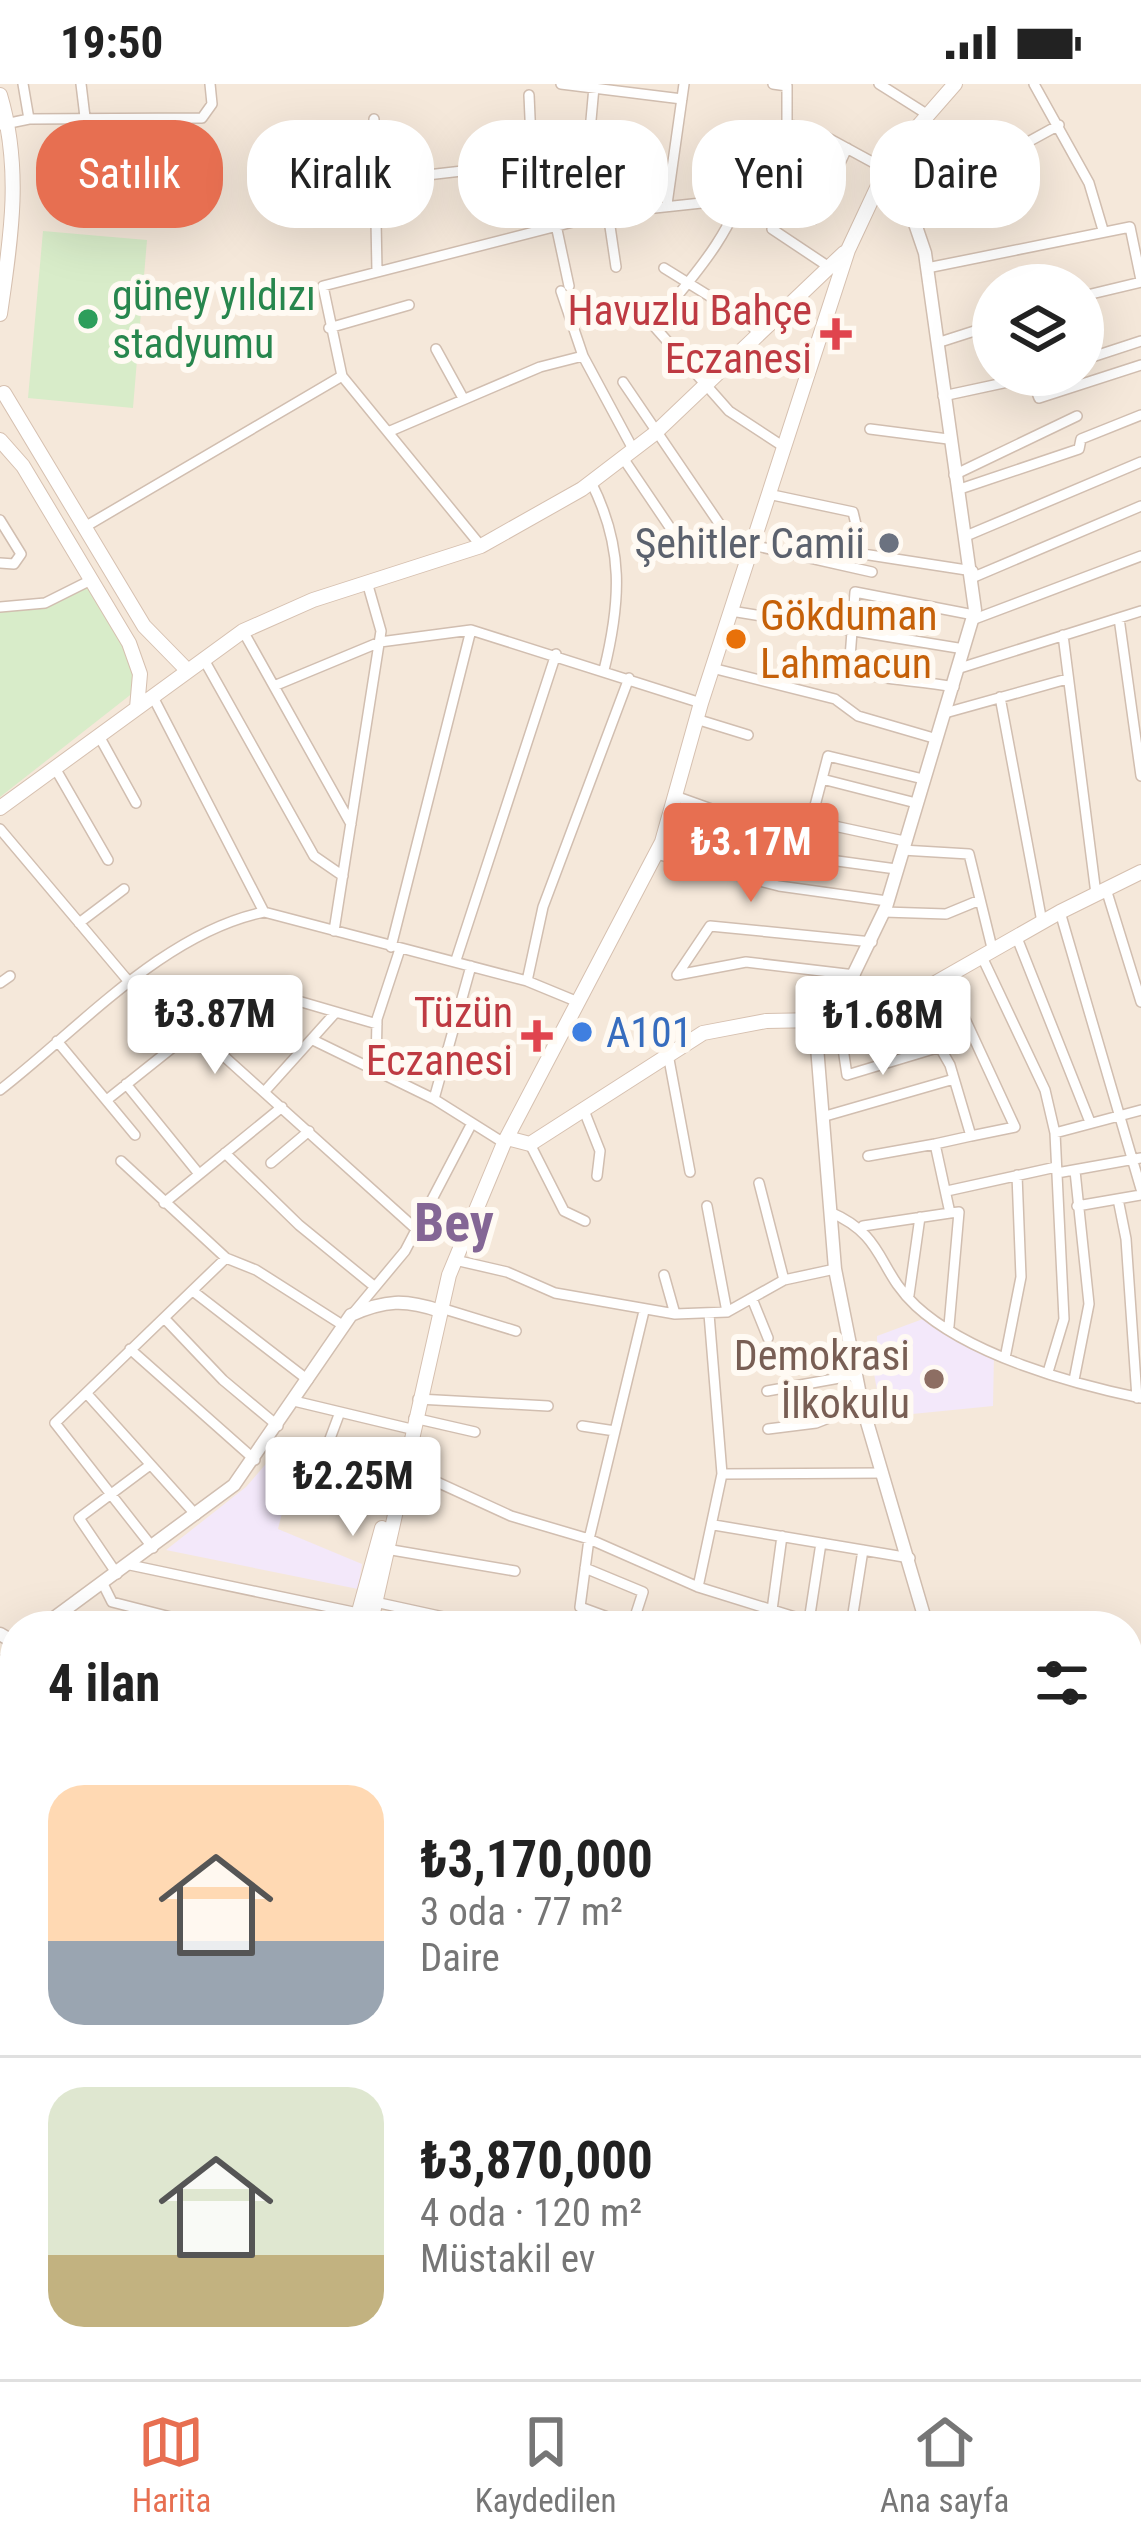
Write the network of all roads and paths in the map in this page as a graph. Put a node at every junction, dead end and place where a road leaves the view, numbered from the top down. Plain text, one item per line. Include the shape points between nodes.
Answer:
1 (23, 84) edge
2 (80, 84) edge
3 (210, 84) edge
4 (561, 84) edge
5 (684, 84) edge
6 (773, 84) edge
7 (879, 84) edge
8 (1034, 84) edge
9 (952, 85) edge
10 (594, 87) junction
11 (0, 95) edge
12 (529, 95) dead end
13 (682, 99) junction
14 (925, 113) junction
15 (85, 117) junction
16 (29, 119) junction
17 (591, 120) edge
18 (788, 120) edge
19 (920, 120) edge
20 (4, 123) edge
21 (1059, 125) junction
22 (1040, 135) edge
23 (848, 148) joint
24 (846, 152) edge
25 (870, 156) edge
26 (434, 174) edge
27 (668, 197) edge
28 (870, 202) edge
29 (376, 228) edge
30 (544, 228) edge
31 (556, 228) edge
32 (610, 228) edge
33 (724, 228) edge
34 (915, 228) edge
35 (772, 230) dead end
36 (1103, 230) junction
37 (848, 250) junction
38 (829, 266) junction
39 (616, 268) dead end
40 (664, 268) dead end
41 (927, 268) junction
42 (377, 271) junction
43 (1141, 281) edge
44 (688, 283) junction
45 (1104, 291) edge
46 (409, 305) dead end
47 (0, 314) edge
48 (329, 328) junction
49 (972, 332) edge
50 (758, 333) junction
51 (1141, 341) edge
52 (937, 343) junction
53 (436, 349) dead end
54 (1104, 353) edge
55 (583, 356) junction
56 (1141, 364) edge
57 (342, 376) junction
58 (1104, 376) edge
59 (623, 382) dead end
60 (705, 384) junction
61 (972, 390) edge
62 (1, 392) edge
63 (943, 396) junction
64 (463, 398) junction
65 (1141, 415) edge
66 (1076, 416) dead end
67 (870, 429) dead end
68 (388, 432) junction
69 (654, 434) junction
70 (949, 439) junction
71 (0, 440) edge
72 (784, 447) junction
73 (628, 453) junction
74 (1141, 462) edge
75 (954, 475) junction
76 (591, 482) junction
77 (957, 490) junction
78 (768, 494) junction
79 (1141, 506) edge
80 (0, 520) edge
81 (83, 528) junction
82 (671, 529) dead end
83 (966, 536) junction
84 (752, 545) junction
85 (482, 546) junction
86 (1141, 556) edge
87 (0, 563) edge
88 (746, 563) junction
89 (872, 572) dead end
90 (973, 574) junction
91 (91, 580) junction
92 (367, 582) junction
93 (0, 607) edge
94 (730, 611) junction
95 (1141, 611) edge
96 (1119, 617) junction
97 (973, 618) junction
98 (852, 628) junction
99 (471, 630) junction
100 (243, 631) junction
101 (1063, 635) junction
102 (380, 642) junction
103 (964, 649) junction
104 (556, 654) junction
105 (203, 658) junction
106 (712, 668) junction
107 (960, 668) junction
108 (188, 670) junction
109 (604, 670) junction
110 (629, 679) junction
111 (1067, 679) junction
112 (274, 686) junction
113 (953, 687) junction
114 (153, 697) junction
115 (1000, 698) junction
116 (701, 703) junction
117 (137, 708) junction
118 (945, 713) junction
119 (696, 719) junction
120 (748, 735) dead end
121 (99, 736) junction
122 (937, 739) junction
123 (55, 768) junction
124 (1141, 776) edge
125 (822, 779) junction
126 (923, 779) junction
127 (675, 796) junction
128 (916, 802) junction
129 (136, 803) dead end
130 (0, 808) edge
131 (351, 824) junction
132 (0, 829) edge
133 (903, 845) junction
134 (656, 854) junction
135 (108, 860) dead end
136 (896, 869) junction
137 (1141, 872) edge
138 (343, 876) junction
139 (124, 890) dead end
140 (1101, 891) junction
141 (980, 900) junction
142 (886, 906) junction
143 (264, 912) junction
144 (1060, 912) junction
145 (1042, 922) junction
146 (79, 923) junction
147 (334, 931) junction
148 (1017, 938) junction
149 (872, 942) junction
150 (395, 948) junction
151 (988, 956) junction
152 (456, 960) junction
153 (471, 966) junction
154 (856, 975) junction
155 (10, 976) dead end
156 (947, 980) junction
157 (133, 981) junction
158 (527, 981) junction
159 (0, 983) edge
160 (913, 1000) junction
161 (578, 1002) junction
162 (1141, 1002) edge
163 (336, 1012) junction
164 (828, 1022) junction
165 (376, 1024) junction
166 (194, 1028) junction
167 (313, 1040) junction
168 (57, 1041) junction
169 (940, 1047) junction
170 (668, 1053) junction
171 (376, 1069) junction
172 (954, 1078) junction
173 (126, 1084) junction
174 (0, 1090) edge
175 (265, 1091) junction
176 (108, 1099) junction
177 (434, 1099) junction
178 (282, 1107) junction
179 (583, 1108) junction
180 (1141, 1109) edge
181 (1123, 1114) junction
182 (822, 1117) junction
183 (1090, 1121) junction
184 (472, 1123) junction
185 (310, 1131) junction
186 (1055, 1133) junction
187 (135, 1135) dead end
188 (970, 1136) junction
189 (505, 1141) junction
190 (530, 1144) junction
191 (935, 1144) junction
192 (225, 1153) junction
193 (868, 1156) dead end
194 (1137, 1158) edge
195 (121, 1161) dead end
196 (271, 1163) dead end
197 (1056, 1170) junction
198 (1076, 1171) junction
199 (690, 1172) dead end
200 (200, 1174) junction
201 (1017, 1175) junction
202 (597, 1176) dead end
203 (760, 1183) dead end
204 (946, 1191) junction
205 (1141, 1192) edge
206 (1118, 1199) junction
207 (164, 1203) junction
208 (1077, 1206) junction
209 (707, 1207) dead end
210 (830, 1212) junction
211 (950, 1213) junction
212 (920, 1217) junction
213 (584, 1221) dead end
214 (862, 1226) junction
215 (418, 1230) junction
216 (1141, 1237) edge
217 (1126, 1240) junction
218 (226, 1258) junction
219 (1128, 1259) junction
220 (1141, 1259) edge
221 (455, 1260) junction
222 (835, 1269) junction
223 (664, 1275) dead end
224 (784, 1280) junction
225 (375, 1287) junction
226 (194, 1292) junction
227 (909, 1296) junction
228 (753, 1301) junction
229 (440, 1310) junction
230 (644, 1311) junction
231 (727, 1312) junction
232 (675, 1313) junction
233 (709, 1314) junction
234 (166, 1319) junction
235 (348, 1321) junction
236 (949, 1326) junction
237 (516, 1331) dead end
238 (768, 1338) dead end
239 (130, 1349) junction
240 (1004, 1358) junction
241 (1048, 1372) junction
242 (856, 1375) junction
243 (308, 1380) junction
244 (1074, 1380) junction
245 (766, 1391) dead end
246 (88, 1395) junction
247 (1139, 1398) edge
248 (418, 1399) junction
249 (294, 1401) junction
250 (862, 1405) junction
251 (548, 1406) dead end
252 (340, 1412) junction
253 (412, 1423) junction
254 (278, 1426) junction
255 (582, 1426) dead end
256 (768, 1429) dead end
257 (615, 1431) junction
258 (476, 1432) dead end
259 (255, 1460) junction
260 (150, 1465) junction
261 (402, 1466) junction
262 (319, 1468) dead end
263 (883, 1473) junction
264 (722, 1474) junction
265 (112, 1495) junction
266 (196, 1515) junction
267 (714, 1525) junction
268 (782, 1536) junction
269 (589, 1539) junction
270 (821, 1543) junction
271 (153, 1548) junction
272 (386, 1549) junction
273 (863, 1550) junction
274 (910, 1558) junction
275 (130, 1565) junction
276 (585, 1568) junction
277 (515, 1571) dead end
278 (117, 1574) junction
279 (103, 1584) junction
280 (698, 1587) junction
281 (375, 1602) junction
282 (772, 1610) junction
283 (73, 1611) edge
284 (145, 1611) edge
285 (320, 1611) edge
286 (360, 1611) edge
287 (373, 1611) edge
288 (416, 1611) edge
289 (592, 1611) edge
290 (637, 1611) edge
291 (775, 1611) edge
292 (810, 1611) edge
293 (853, 1611) edge
294 (923, 1611) edge

1 - 16 street
2 - 15 street
3 - 15 street via 212,104 202,118
4 - 10 street
5 - 13 street
6 - 18 street via 787,86
7 - 14 street
8 - 21 street
9 - 14 main road
10 - 13 street
10 - 17 street
11 - 20 main road
12 - 26 street via 532,163
13 - 27 street
14 - 19 main road
15 - 16 street
16 - 20 street
20 - 47 main road via 15,172
21 - 22 street
21 - 36 street
23 - 24 street
23 - 25 street
28 - 37 main road
29 - 42 street
30 - 42 street
31 - 55 street
32 - 39 street
33 - 44 street
34 - 41 street
35 - 38 street
36 - 41 street
36 - 43 street via 1130,226
37 - 38 main road
37 - 72 main road
38 - 50 main road
40 - 44 street
41 - 52 street
42 - 48 street via 323,286
43 - 45 street
44 - 50 street
44 - 60 street via 653,325
46 - 48 street
48 - 57 street
49 - 52 street
50 - 60 main road
51 - 54 street
52 - 63 street
53 - 64 street
55 - 64 street
55 - 73 street
56 - 58 street
57 - 68 street
57 - 81 street
59 - 69 street
60 - 69 main road
60 - 72 street via 750,430
61 - 63 street
62 - 81 main road
63 - 70 street
64 - 68 street
65 - 77 street via 1081,439 1079,448
66 - 75 street
67 - 70 street
68 - 85 street
69 - 73 main road
69 - 88 street
70 - 75 street
71 - 91 main road
72 - 78 main road
73 - 76 main road
73 - 82 street
74 - 83 street
75 - 77 street
76 - 85 main road
76 - 109 street via 608,516 619,572
77 - 83 street
78 - 84 main road
78 - 90 street via 853,512 863,554
79 - 90 street
80 - 87 street via 21,554 14,564
81 - 108 main road via 144,626
83 - 90 street
84 - 88 main road
84 - 89 street
85 - 92 main road
86 - 97 street
88 - 94 main road
90 - 97 street
91 - 93 street via 45,603
91 - 117 main road via 129,643 140,674
92 - 100 main road
92 - 102 street
94 - 98 street
94 - 106 main road
95 - 96 street
96 - 101 street
96 - 124 street
97 - 98 street via 855,592
97 - 103 street
98 - 103 street
98 - 113 street via 849,671 903,686 916,680
99 - 102 street
99 - 104 street
99 - 150 street
100 - 105 main road
100 - 112 street
101 - 107 street
101 - 111 street
102 - 112 street
102 - 131 street
103 - 107 street
104 - 109 street
104 - 152 street
105 - 108 main road
105 - 138 street via 314,856
106 - 116 main road
106 - 122 street via 835,698 858,716
107 - 113 street
108 - 114 main road
109 - 110 street
110 - 116 street
110 - 158 street via 543,907
111 - 115 street
111 - 140 street
112 - 131 street
113 - 118 street
114 - 117 main road
114 - 143 street
115 - 118 street
115 - 145 street
116 - 119 main road
117 - 121 main road
118 - 122 street
119 - 120 street
119 - 127 main road
121 - 123 main road
121 - 129 street
122 - 126 street
123 - 130 main road
123 - 135 street
125 - 126 street via 828,756
125 - 128 street
125 - 133 street via 812,821
126 - 128 street
127 - 134 main road
127 - 136 street via 784,835 808,857
128 - 133 street
131 - 138 street
132 - 146 street
133 - 136 street
133 - 141 street via 969,854
134 - 142 street
134 - 161 main road
136 - 142 street
137 - 140 main road
138 - 147 street
139 - 146 street
140 - 144 main road
140 - 162 street
141 - 142 street via 946,914
141 - 151 street
142 - 149 street
143 - 147 street
143 - 157 street via 227,920
144 - 145 main road
144 - 181 street
145 - 148 main road
146 - 157 street
147 - 150 street
148 - 151 main road
148 - 183 street
149 - 154 street
149 - 154 street via 710,926 677,975 746,962
150 - 152 street
150 - 165 street
151 - 156 main road
151 - 186 street
152 - 153 street
153 - 158 street
153 - 177 street
154 - 164 street
155 - 159 street
156 - 160 main road
156 - 188 street via 1015,1126
157 - 166 street
157 - 168 street
158 - 161 street
160 - 164 main road via 872,1019
160 - 169 street
161 - 189 main road
163 - 165 street
163 - 166 street via 256,981
163 - 167 street
164 - 169 street via 847,1075
164 - 170 main road via 766,1021 703,1034
164 - 182 street
165 - 171 street
166 - 173 street
166 - 175 street
167 - 171 street
167 - 175 street
168 - 174 street
168 - 176 street
169 - 172 street
170 - 179 main road
170 - 199 street
171 - 177 street
172 - 182 street
172 - 188 street
173 - 176 street
173 - 200 street
175 - 178 street
176 - 187 street
177 - 184 street
178 - 185 street
178 - 192 street
179 - 190 main road
179 - 202 street via 600,1151
180 - 181 street
181 - 183 street
181 - 194 street
182 - 210 street
183 - 186 street
184 - 189 street
184 - 215 street
185 - 196 street
185 - 215 street
186 - 197 street
188 - 191 street
189 - 190 main road
189 - 221 main road
190 - 213 street via 564,1211
191 - 193 street
191 - 204 street
192 - 200 street
192 - 225 street
194 - 198 street
194 - 205 street
195 - 207 street
197 - 198 street
197 - 201 street
197 - 241 street via 1064,1318
198 - 208 street
200 - 207 street
201 - 204 street
201 - 240 street via 1021,1277
203 - 224 street
204 - 211 street
205 - 206 street
206 - 208 street
206 - 217 street
207 - 218 street
208 - 244 street via 1089,1304
209 - 231 street
210 - 214 street
210 - 222 street
211 - 212 street
211 - 236 street via 959,1211
212 - 214 street
212 - 227 street
214 - 227 street
215 - 225 street
216 - 217 street
217 - 219 street
218 - 226 street
218 - 235 street
219 - 220 street
219 - 247 street
221 - 229 main road
221 - 230 street via 555,1294
222 - 224 street
222 - 242 street
223 - 232 street
224 - 228 street
225 - 235 street
226 - 234 street
226 - 243 street
227 - 236 street
228 - 231 street
228 - 238 street
229 - 235 street via 380,1302
229 - 237 street
229 - 248 main road
230 - 232 street
230 - 257 street
231 - 233 street
232 - 233 street
233 - 264 street
234 - 239 street
234 - 254 street
235 - 243 street
236 - 240 street
239 - 246 street
239 - 259 street
240 - 241 street
241 - 244 street
242 - 245 street
242 - 250 street
243 - 249 street
244 - 247 street
246 - 260 street
246 - 265 street via 55,1424
248 - 251 street
248 - 253 main road
249 - 252 street
249 - 254 street
250 - 256 street via 816,1423
250 - 263 street
252 - 253 street
252 - 262 street
253 - 258 street
253 - 261 main road
254 - 259 street
255 - 257 street
257 - 269 street
259 - 266 street
260 - 265 street
260 - 266 street
261 - 269 street via 511,1516
261 - 272 main road
261 - 286 main road
263 - 264 street
263 - 274 street
264 - 267 street
265 - 271 street
265 - 278 street via 79,1518
266 - 271 street
267 - 268 street
267 - 280 street
268 - 270 street
268 - 282 street
269 - 276 street
269 - 280 street
270 - 273 street
270 - 292 street
271 - 275 street
272 - 277 street
272 - 281 main road
273 - 274 street
273 - 293 street
274 - 294 street
275 - 278 street
275 - 285 street
276 - 289 street via 580,1607
276 - 290 street via 643,1592
278 - 279 street
279 - 283 street
279 - 284 street via 112,1603
280 - 282 street
281 - 287 main road
281 - 288 street
282 - 291 street

